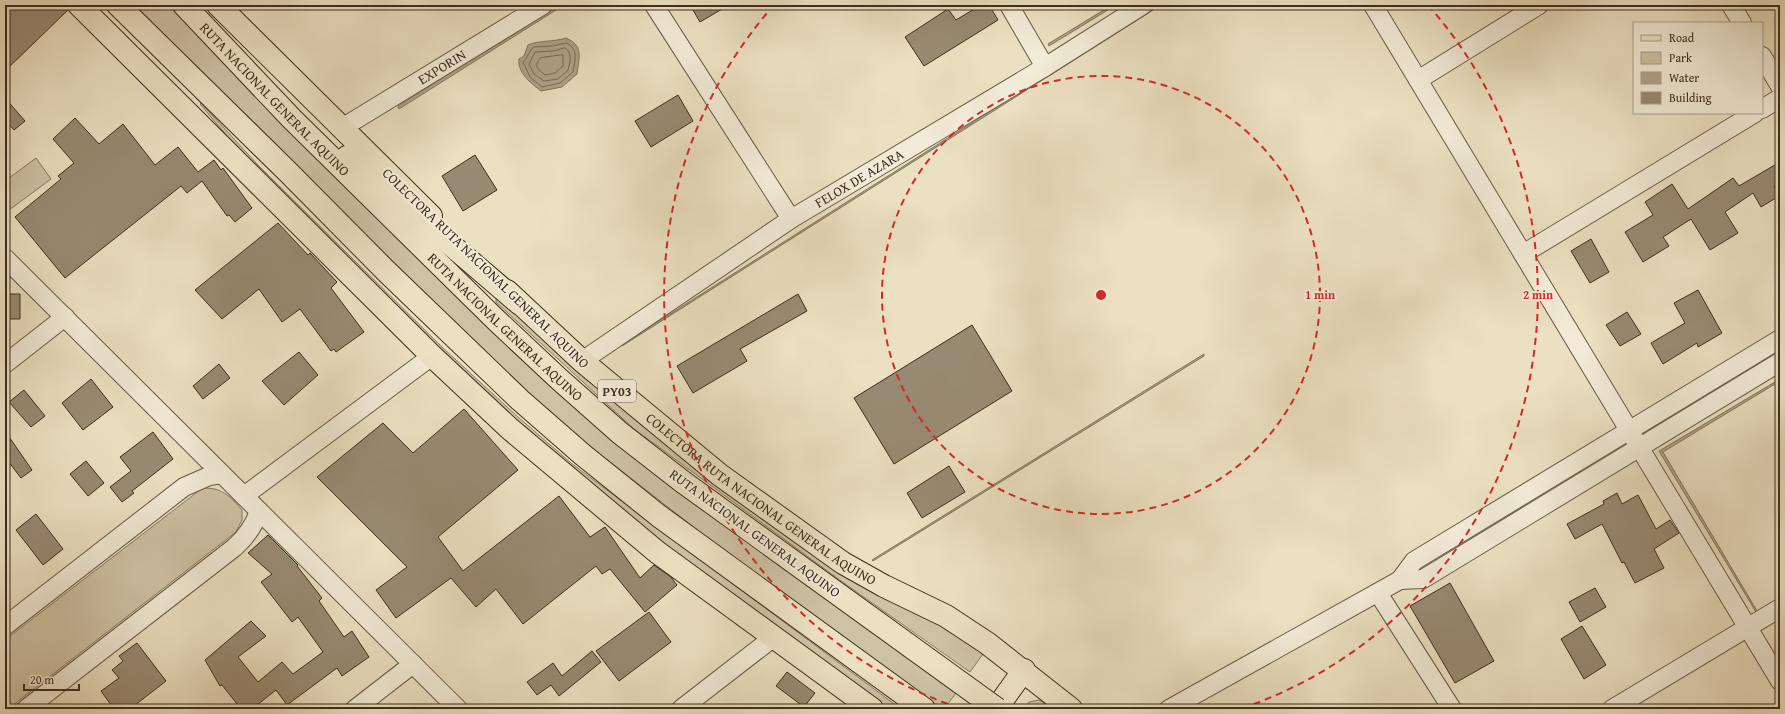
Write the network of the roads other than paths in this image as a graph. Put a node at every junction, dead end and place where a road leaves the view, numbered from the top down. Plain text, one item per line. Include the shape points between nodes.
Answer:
1 (79, 5) edge
2 (100, 5) edge
3 (118, 5) edge
4 (184, 5) edge
5 (218, 5) edge
6 (542, 5) edge
7 (654, 5) edge
8 (1009, 5) edge
9 (1143, 5) edge
10 (1373, 5) edge
11 (1539, 5) edge
12 (1731, 5) edge
13 (1741, 22) edge
14 (1763, 58) edge
15 (1045, 67) junction
16 (1418, 80) junction
17 (1780, 86) edge
18 (1780, 98) edge
19 (1763, 108) edge
20 (1753, 114) edge
21 (292, 119) junction
22 (342, 128) junction
23 (219, 144) junction
24 (791, 219) junction
25 (1523, 254) junction
26 (5, 258) edge
27 (520, 304) junction
28 (65, 317) junction
29 (1780, 339) edge
30 (432, 356) junction
31 (582, 362) junction
32 (1780, 362) edge
33 (5, 364) edge
34 (1629, 430) junction
35 (1640, 448) junction
36 (222, 474) junction
37 (244, 496) junction
38 (259, 511) junction
39 (1400, 580) junction
40 (1378, 593) junction
41 (1780, 608) edge
42 (5, 626) edge
43 (1748, 628) junction
44 (774, 636) junction
45 (413, 664) junction
46 (1024, 670) junction
47 (1780, 681) edge
48 (26, 709) edge
49 (355, 709) edge
50 (458, 709) edge
51 (680, 709) edge
52 (872, 709) edge
53 (924, 709) edge
54 (996, 709) edge
55 (1071, 709) edge
56 (1170, 709) edge
57 (1452, 709) edge
58 (1612, 709) edge

1 - 23 main road
2 - 23 main road
3 - 53 main road via 514,395 659,516
4 - 21 main road, RUTA NACIONAL GENERAL AQUINO / PY03
5 - 22 main road, COLECTORA RUTA NACIONAL GENERAL AQUINO / PY03
6 - 22 street, EXPORIN
7 - 24 street
8 - 15 street
9 - 15 street, FELOX DE AZARA
10 - 16 street
11 - 16 street
12 - 13 street
14 - 17 street
15 - 24 street, FELOX DE AZARA
16 - 25 street
18 - 19 street
20 - 25 street
21 - 27 main road via 359,166
21 - 54 main road, RUTA NACIONAL GENERAL AQUINO / PY03, bridge via 414,241 559,379 620,433 683,482
22 - 27 main road, COLECTORA RUTA NACIONAL GENERAL AQUINO / PY03
23 - 30 main road
24 - 31 street, FELOX DE AZARA
25 - 34 street
26 - 28 street
27 - 31 main road, COLECTORA RUTA NACIONAL GENERAL AQUINO / PY03
28 - 33 street
28 - 36 street
29 - 34 street
30 - 37 street
30 - 44 main road via 510,429 609,513 657,552
31 - 46 main road, COLECTORA RUTA NACIONAL GENERAL AQUINO / PY03 via 720,475 826,552 884,586 946,616
32 - 35 street
34 - 35 street
34 - 39 street via 1414,561
35 - 39 street via 1423,579
35 - 43 street
36 - 37 street
36 - 42 street via 209,476 184,488
37 - 38 street
38 - 45 street
38 - 48 street via 255,524 235,547
39 - 40 street
40 - 56 street
40 - 57 street
41 - 43 street
43 - 47 street
43 - 58 street
44 - 51 street
44 - 52 main road
45 - 49 street
45 - 50 street
46 - 54 main road
46 - 55 main road, COLECTORA RUTA NACIONAL GENERAL AQUINO / PY03

